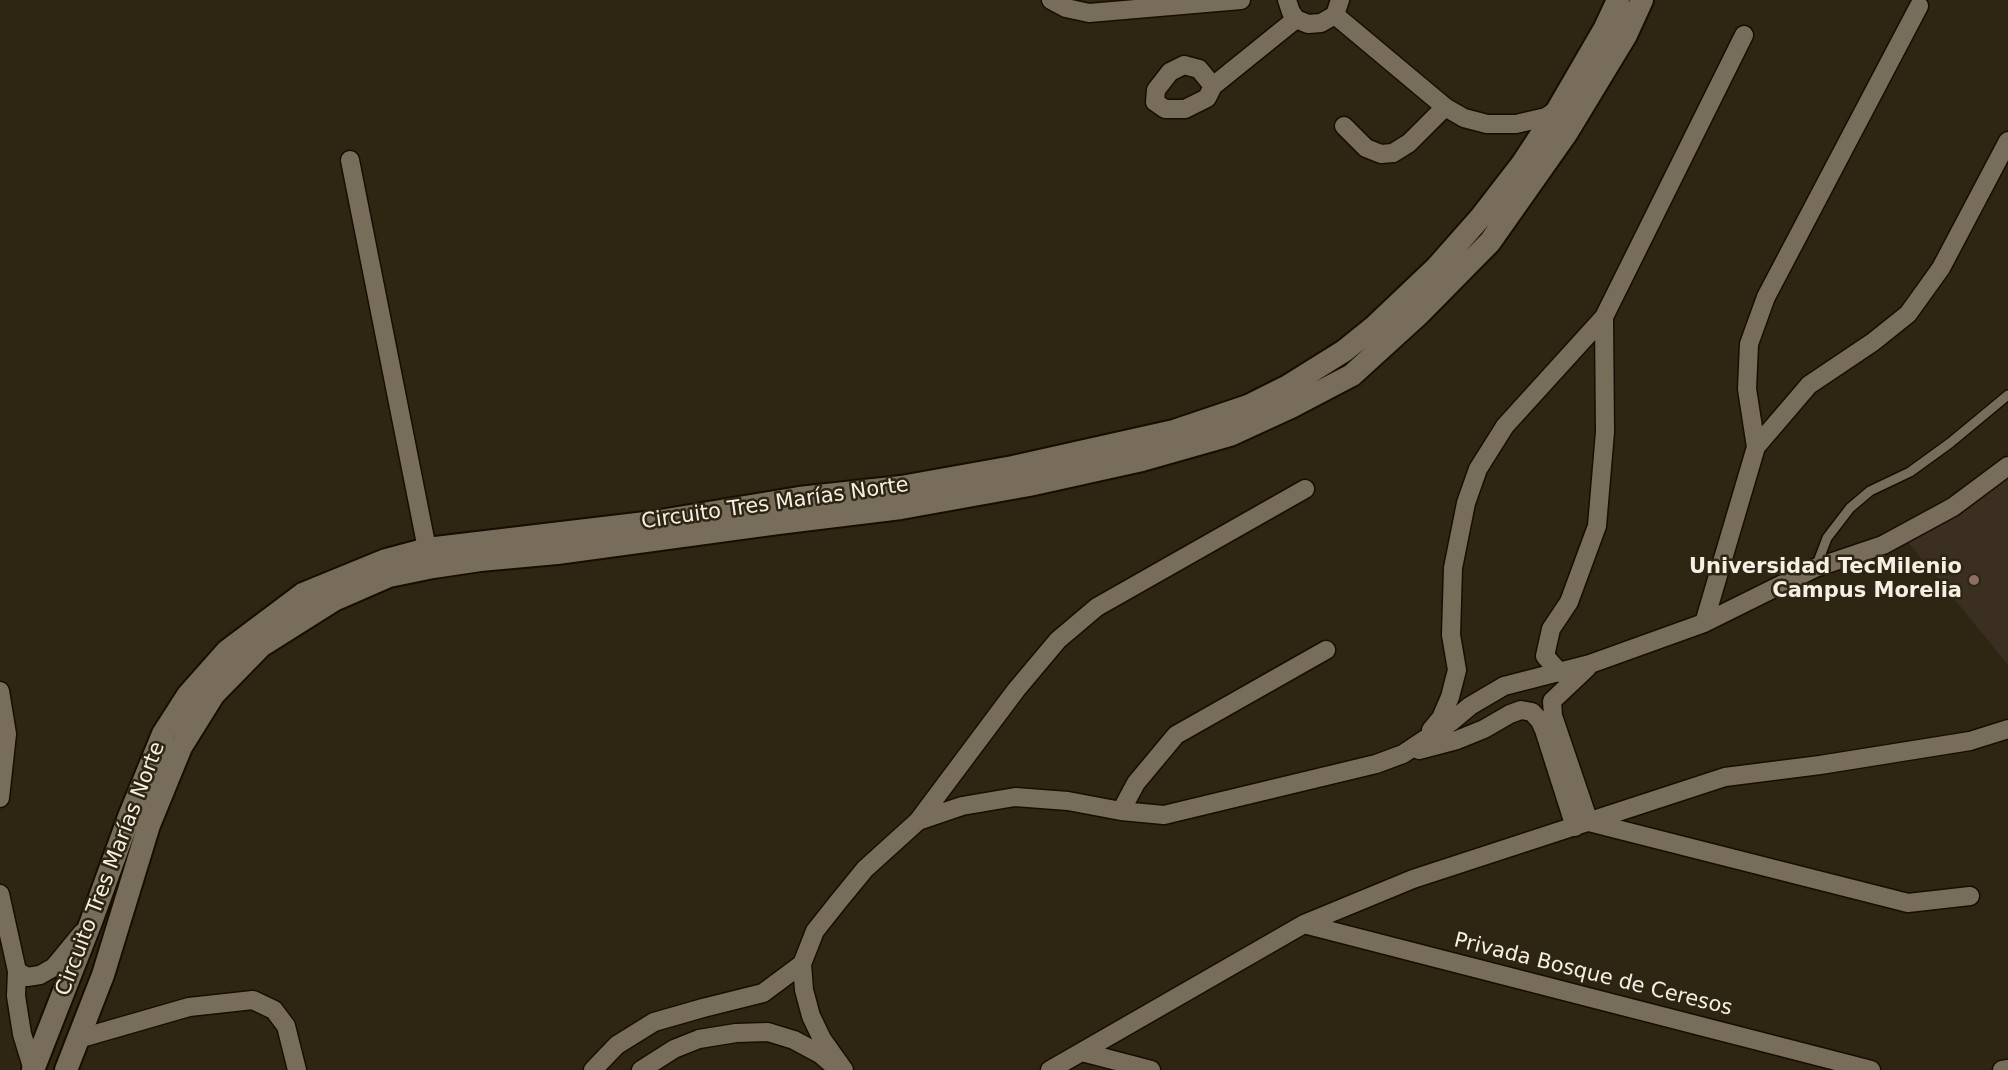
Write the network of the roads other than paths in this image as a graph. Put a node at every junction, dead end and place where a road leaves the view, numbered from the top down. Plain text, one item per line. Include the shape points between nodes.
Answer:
1 (1051, 0) edge
2 (1241, 0) edge
3 (1287, 0) edge
4 (1618, 0) edge
5 (1642, 0) edge
6 (1919, 6) dead end
7 (1338, 7) edge
8 (1296, 19) junction
9 (1744, 35) dead end
10 (1213, 86) dead end
11 (1445, 107) junction
12 (1558, 109) junction
13 (1344, 126) dead end
14 (2008, 141) edge
15 (350, 160) dead end
16 (1604, 317) junction
17 (2008, 394) edge
18 (1756, 447) junction
19 (2008, 466) edge
20 (1305, 489) dead end
21 (901, 498) junction
22 (427, 549) junction
23 (1815, 568) junction
24 (307, 604) junction
25 (1704, 622) junction
26 (1326, 650) dead end
27 (1590, 664) junction
28 (1560, 673) junction
29 (0, 691) edge
30 (2008, 729) edge
31 (1422, 742) junction
32 (1403, 754) junction
33 (0, 798) edge
34 (1121, 811) junction
35 (918, 821) junction
36 (1582, 824) junction
37 (0, 894) edge
38 (1970, 896) dead end
39 (91, 922) junction
40 (1304, 924) junction
41 (802, 964) junction
42 (17, 971) junction
43 (78, 1039) junction
44 (1082, 1052) junction
45 (2008, 1069) edge
46 (33, 1070) edge
47 (66, 1070) edge
48 (297, 1070) edge
49 (593, 1070) edge
50 (641, 1070) edge
51 (842, 1070) edge
52 (1050, 1070) edge
53 (1151, 1070) edge
54 (1871, 1070) edge
55 (2002, 1070) edge

1 - 2 street via 1089,14
3 - 8 street
4 - 12 street, Circuito Tres Marías Norte
5 - 21 street, Circuito Tres Marías Norte via 1626,35 1566,134 1490,242 1352,375 1230,435 1130,463 1029,485
6 - 18 street via 1766,297 1749,344 1747,389
7 - 8 street via 1321,23 1308,24
7 - 11 street
8 - 10 street
9 - 16 street
11 - 12 street via 1464,118 1487,124 1516,124 1546,117
11 - 13 street via 1394,153 1381,154 1366,148
12 - 21 street, Circuito Tres Marías Norte via 1516,173 1436,268 1344,351 1288,386 1248,406 1174,431 1014,467
14 - 18 street via 1941,268 1908,314 1809,385
15 - 22 street
16 - 28 street via 1605,432 1597,526 1569,602 1551,630 1545,656
16 - 31 street via 1505,426 1478,469 1466,503 1453,568 1451,635 1457,670 1441,718
17 - 23 lane via 1910,472 1870,491 1850,508 1827,538
18 - 25 street
19 - 23 street via 1953,507 1883,545
20 - 35 street via 1097,607 1081,620 1058,640 1016,690
21 - 22 street, Circuito Tres Marías Norte via 798,498 654,522
21 - 24 street, Circuito Tres Marías Norte via 766,524 433,567 389,576 334,600
22 - 24 street, Circuito Tres Marías Norte via 386,560
23 - 25 street
24 - 39 street, Circuito Tres Marías Norte via 227,651 188,695 163,734
24 - 43 street, Circuito Tres Marías Norte via 214,694 181,747 149,825 103,975
25 - 27 street
26 - 34 street via 1176,735 1136,783
27 - 28 street
27 - 36 street via 1552,701
28 - 31 street via 1504,686
29 - 33 street via 7,734
30 - 36 street via 1970,741 1725,777
31 - 32 street
32 - 34 street via 1376,764 1164,815
32 - 36 street via 1457,740 1521,710 1532,712 1544,730
34 - 35 street via 1015,797 962,806
35 - 41 street via 852,885 815,931
36 - 38 street via 1908,903
36 - 40 street via 1413,879
37 - 42 street
39 - 42 street via 54,967 27,977
39 - 46 street, Circuito Tres Marías Norte
40 - 44 street
40 - 54 street, Privada Bosque de Ceresos
41 - 49 street via 763,993 654,1022 617,1044
41 - 51 street via 811,1016
42 - 46 street via 22,1034
43 - 47 street, Circuito Tres Marías Norte
43 - 48 street via 189,1007 253,1000 274,1010 286,1026
44 - 52 street
44 - 53 street
45 - 55 street
50 - 51 street via 699,1039 768,1032 794,1040

